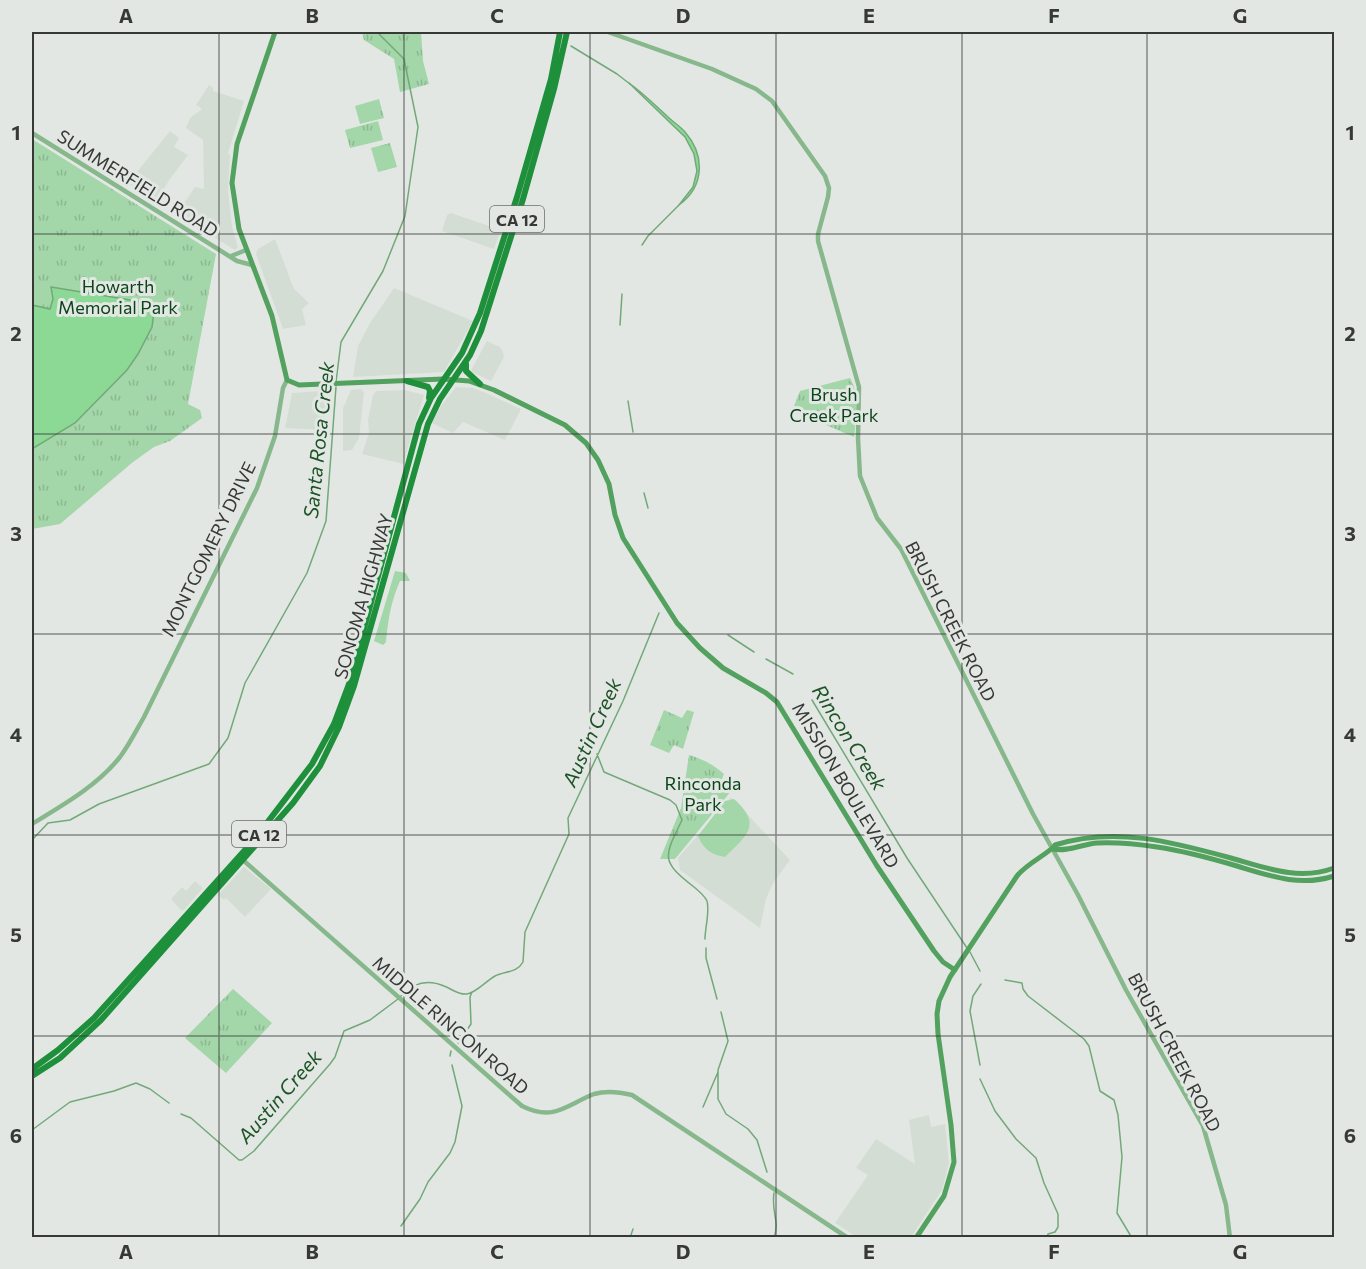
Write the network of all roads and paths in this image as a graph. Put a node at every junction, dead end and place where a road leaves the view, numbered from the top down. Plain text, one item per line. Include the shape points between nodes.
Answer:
1 (275, 32) edge
2 (608, 32) edge
3 (563, 34) edge
4 (541, 124) junction
5 (32, 134) edge
6 (246, 250) junction
7 (231, 256) junction
8 (252, 265) junction
9 (466, 362) junction
10 (443, 379) junction
11 (453, 379) junction
12 (287, 380) junction
13 (407, 381) junction
14 (480, 384) junction
15 (428, 403) junction
16 (386, 559) junction
17 (32, 824) edge
18 (1053, 849) junction
19 (241, 858) junction
20 (1335, 868) edge
21 (1334, 876) edge
22 (955, 970) junction
23 (123, 990) junction
24 (32, 1069) edge
25 (32, 1076) edge
26 (848, 1238) edge
27 (916, 1238) edge
28 (1230, 1238) edge

1 - 6 main road, MONTGOMERY DRIVE via 234,156 233,199
2 - 18 street, BRUSH CREEK ROAD via 712,69 763,93 825,176 828,197 818,234 859,387 862,483 877,518 902,549
3 - 4 main road, SONOMA HIGHWAY / CA 12
4 - 9 main road, SONOMA HIGHWAY / CA 12 via 523,199 481,331
4 - 10 main road, SONOMA HIGHWAY / CA 12 via 480,314 462,353
5 - 7 street, SUMMERFIELD ROAD
6 - 7 street, SUMMERFIELD ROAD
6 - 8 main road, MONTGOMERY DRIVE
7 - 8 street, SUMMERFIELD ROAD
8 - 12 main road, MONTGOMERY DRIVE via 272,316
9 - 11 main road, SONOMA HIGHWAY / CA 12
9 - 14 main road via 466,371
10 - 11 main road, MISSION BOULEVARD
10 - 13 main road, MISSION BOULEVARD
10 - 15 main road, SONOMA HIGHWAY / CA 12
11 - 14 main road, MISSION BOULEVARD
11 - 16 main road, SONOMA HIGHWAY / CA 12 via 428,424
12 - 13 main road, MISSION BOULEVARD via 299,385
12 - 17 street, MONTGOMERY DRIVE via 275,436 257,488 144,717 105,773
13 - 15 main road via 428,388
14 - 22 main road, MISSION BOULEVARD via 558,421 590,447 608,480 626,544 660,598 705,653 777,702 881,874 936,955
15 - 16 main road, SONOMA HIGHWAY / CA 12 via 419,424
16 - 19 main road, SONOMA HIGHWAY / CA 12 via 331,732 297,786
18 - 20 main road via 1073,839 1107,835 1184,845 1292,874
18 - 21 main road via 1120,843 1182,852 1274,878 1312,881
18 - 22 main road via 1022,870
18 - 28 street, BRUSH CREEK ROAD via 1205,1130 1227,1210
19 - 23 main road, SONOMA HIGHWAY / CA 12
19 - 26 street, MIDDLE RINCON ROAD via 522,1106 536,1112 556,1112 594,1094 632,1095
22 - 27 main road via 943,990 937,1014 954,1162 944,1196
23 - 24 main road, SONOMA HIGHWAY / CA 12 via 77,1035
23 - 25 main road, SONOMA HIGHWAY / CA 12 via 81,1040

